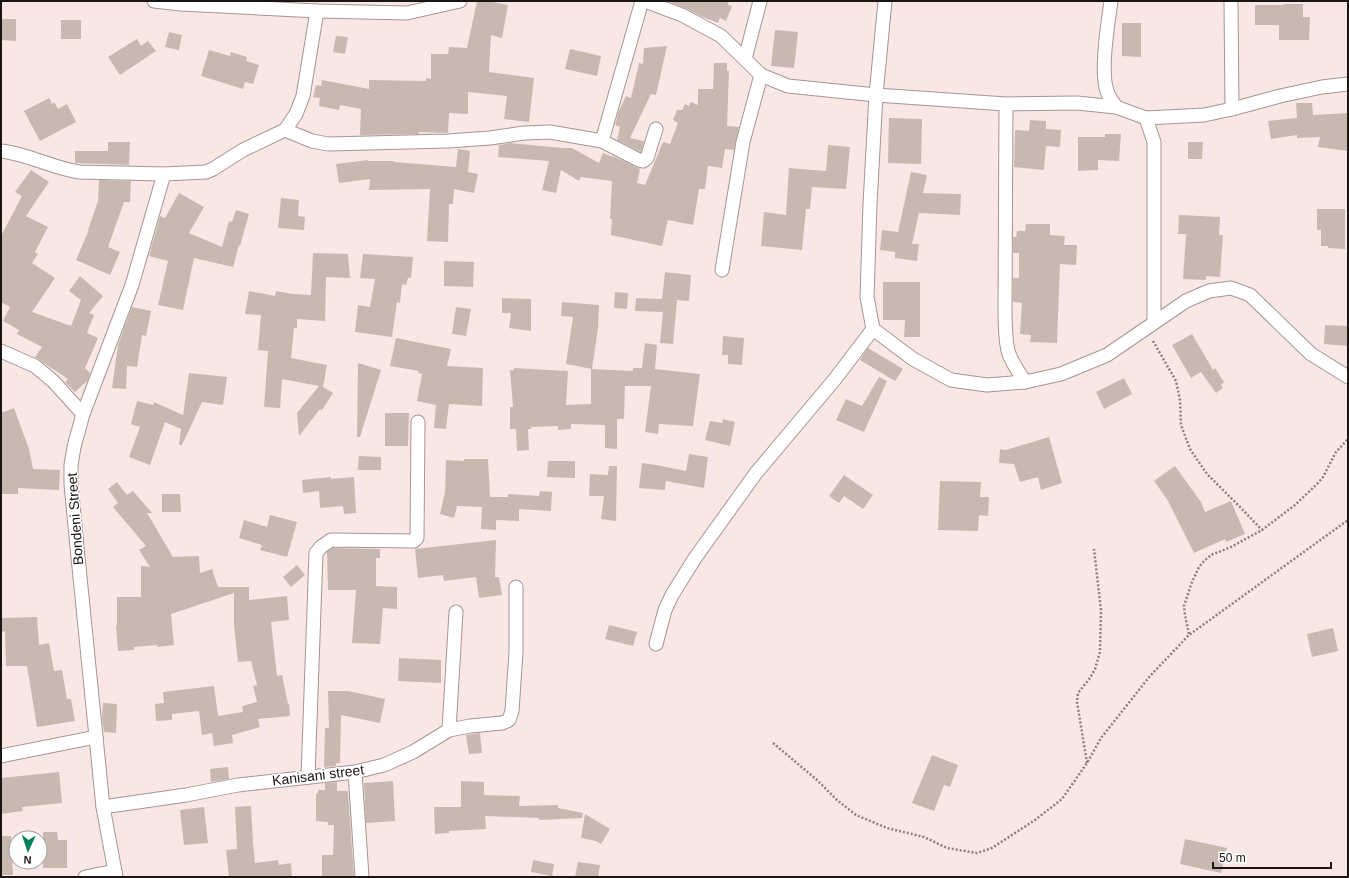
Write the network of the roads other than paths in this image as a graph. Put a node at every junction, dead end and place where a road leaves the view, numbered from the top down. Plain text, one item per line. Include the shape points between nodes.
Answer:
1 (154, 1) edge
2 (460, 1) edge
3 (642, 1) edge
4 (645, 1) edge
5 (760, 1) edge
6 (885, 1) edge
7 (1111, 1) edge
8 (1231, 1) edge
9 (317, 11) junction
10 (745, 59) junction
11 (761, 75) junction
12 (1348, 84) edge
13 (876, 95) junction
14 (1006, 104) junction
15 (1116, 107) junction
16 (1232, 109) junction
17 (1146, 118) junction
18 (656, 129) dead end
19 (285, 130) junction
20 (602, 141) junction
21 (1, 151) edge
22 (164, 174) junction
23 (722, 270) dead end
24 (1149, 325) junction
25 (873, 329) junction
26 (1, 351) edge
27 (1348, 377) edge
28 (1025, 382) junction
29 (83, 414) junction
30 (418, 422) dead end
31 (516, 587) dead end
32 (456, 612) dead end
33 (656, 644) dead end
34 (449, 730) junction
35 (96, 738) junction
36 (1, 756) edge
37 (355, 772) junction
38 (308, 777) junction
39 (104, 806) junction
40 (115, 874) edge
41 (85, 877) edge
42 (362, 877) edge

1 - 9 street
2 - 9 street via 407,13
3 - 20 street
4 - 10 street via 682,15 721,36
5 - 10 street
6 - 13 street
7 - 15 street via 1104,75 1107,91
8 - 16 street
9 - 19 street via 303,96 296,114
10 - 11 street
11 - 13 street via 788,86
11 - 23 street via 743,142
12 - 16 street via 1280,96
13 - 14 street
13 - 25 street via 867,297
14 - 15 street
14 - 28 street via 1006,337 1008,352
15 - 17 street
16 - 17 street via 1204,114
17 - 24 street via 1154,142
18 - 20 street via 647,158 643,161
19 - 20 street via 312,141 328,144 448,141 550,132
19 - 22 street via 243,150 213,169 197,173
21 - 22 street via 68,170
22 - 29 street, Bondeni Street via 132,285
24 - 27 street via 1192,298 1209,291 1231,288 1250,295 1311,354
24 - 28 street via 1107,355 1061,374
25 - 28 street via 913,359 951,380 987,385
25 - 33 street via 756,473 695,558 672,594
26 - 29 street via 35,366 53,381
29 - 35 street, Bondeni Street via 71,465 71,484
30 - 38 street via 417,538 414,541 331,540 316,553
31 - 34 street, Kanisani street via 516,652 512,711 509,720 502,724
32 - 34 street
34 - 37 street, Kanisani street via 413,752 384,765
35 - 36 street
35 - 39 street, Bondeni Street
37 - 38 street, Kanisani street
37 - 42 street
38 - 39 street, Kanisani street
39 - 40 street, Bondeni Street
40 - 41 street

